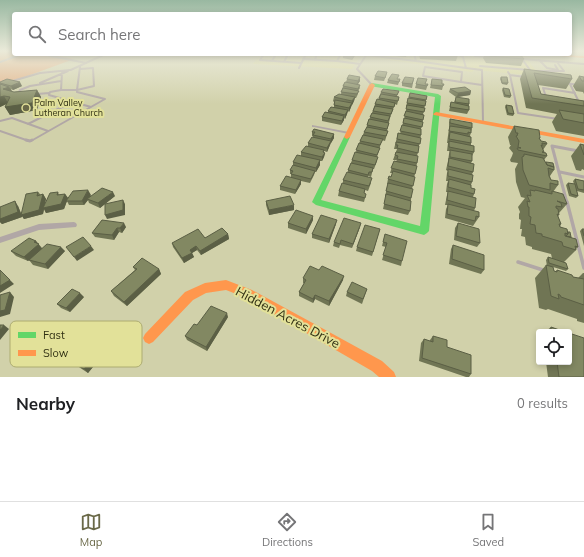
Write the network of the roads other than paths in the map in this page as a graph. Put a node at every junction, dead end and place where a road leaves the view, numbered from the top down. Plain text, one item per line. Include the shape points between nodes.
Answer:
1 (75, 69) edge
2 (80, 69) edge
3 (93, 69) edge
4 (357, 69) edge
5 (425, 69) edge
6 (437, 69) edge
7 (471, 69) edge
8 (512, 69) edge
9 (547, 69) edge
10 (557, 69) edge
11 (564, 69) edge
12 (70, 70) junction
13 (530, 70) junction
14 (508, 72) dead end
15 (62, 73) junction
16 (532, 74) edge
17 (510, 75) junction
18 (525, 77) edge
19 (61, 81) junction
20 (461, 82) junction
21 (562, 82) edge
22 (5, 84) edge
23 (570, 84) junction
24 (36, 85) junction
25 (372, 85) junction
26 (482, 85) junction
27 (584, 86) edge
28 (61, 90) junction
29 (77, 90) junction
30 (49, 93) junction
31 (575, 93) junction
32 (35, 94) edge
33 (20, 96) edge
34 (72, 102) junction
35 (548, 103) edge
36 (580, 104) edge
37 (91, 107) junction
38 (436, 114) junction
39 (561, 120) edge
40 (0, 121) edge
41 (482, 122) junction
42 (28, 124) junction
43 (314, 126) dead end
44 (0, 131) edge
45 (48, 131) junction
46 (349, 133) junction
47 (584, 141) edge
48 (584, 152) edge
49 (560, 172) junction
50 (584, 177) edge
51 (74, 225) dead end
52 (0, 240) edge
53 (518, 262) dead end
54 (584, 268) edge
55 (548, 271) edge
56 (149, 338) dead end
57 (389, 377) edge

1 - 12 street
2 - 29 lane
3 - 29 lane via 94,86
4 - 25 lane
5 - 20 lane via 423,76
6 - 20 lane via 462,72
7 - 26 lane via 482,70
8 - 13 lane
9 - 10 lane
11 - 13 lane via 564,71
12 - 15 lane
12 - 22 lane via 40,73
13 - 16 lane
14 - 17 lane
15 - 19 lane
15 - 24 lane
17 - 18 lane
17 - 39 lane via 518,113
19 - 24 lane
19 - 28 lane
20 - 26 lane
21 - 23 lane
23 - 27 lane
23 - 31 lane
24 - 33 lane via 21,89 18,94
25 - 38 main road via 438,96
25 - 46 main road
26 - 41 lane
28 - 29 lane
28 - 30 lane
29 - 37 lane via 105,99
30 - 32 lane
30 - 34 lane via 50,96
31 - 35 lane via 543,88
31 - 36 lane
34 - 37 lane
34 - 42 lane
37 - 45 lane
38 - 41 main road
38 - 46 main road via 424,231 316,202
40 - 42 lane via 12,118
41 - 47 main road
42 - 45 lane
43 - 46 street
44 - 45 lane via 30,141
48 - 49 lane via 552,146
49 - 50 lane
49 - 54 lane
51 - 52 street via 39,227
53 - 55 lane
56 - 57 main road, Hidden Acres Drive via 190,296 205,288 226,286 248,293 327,337 377,366

